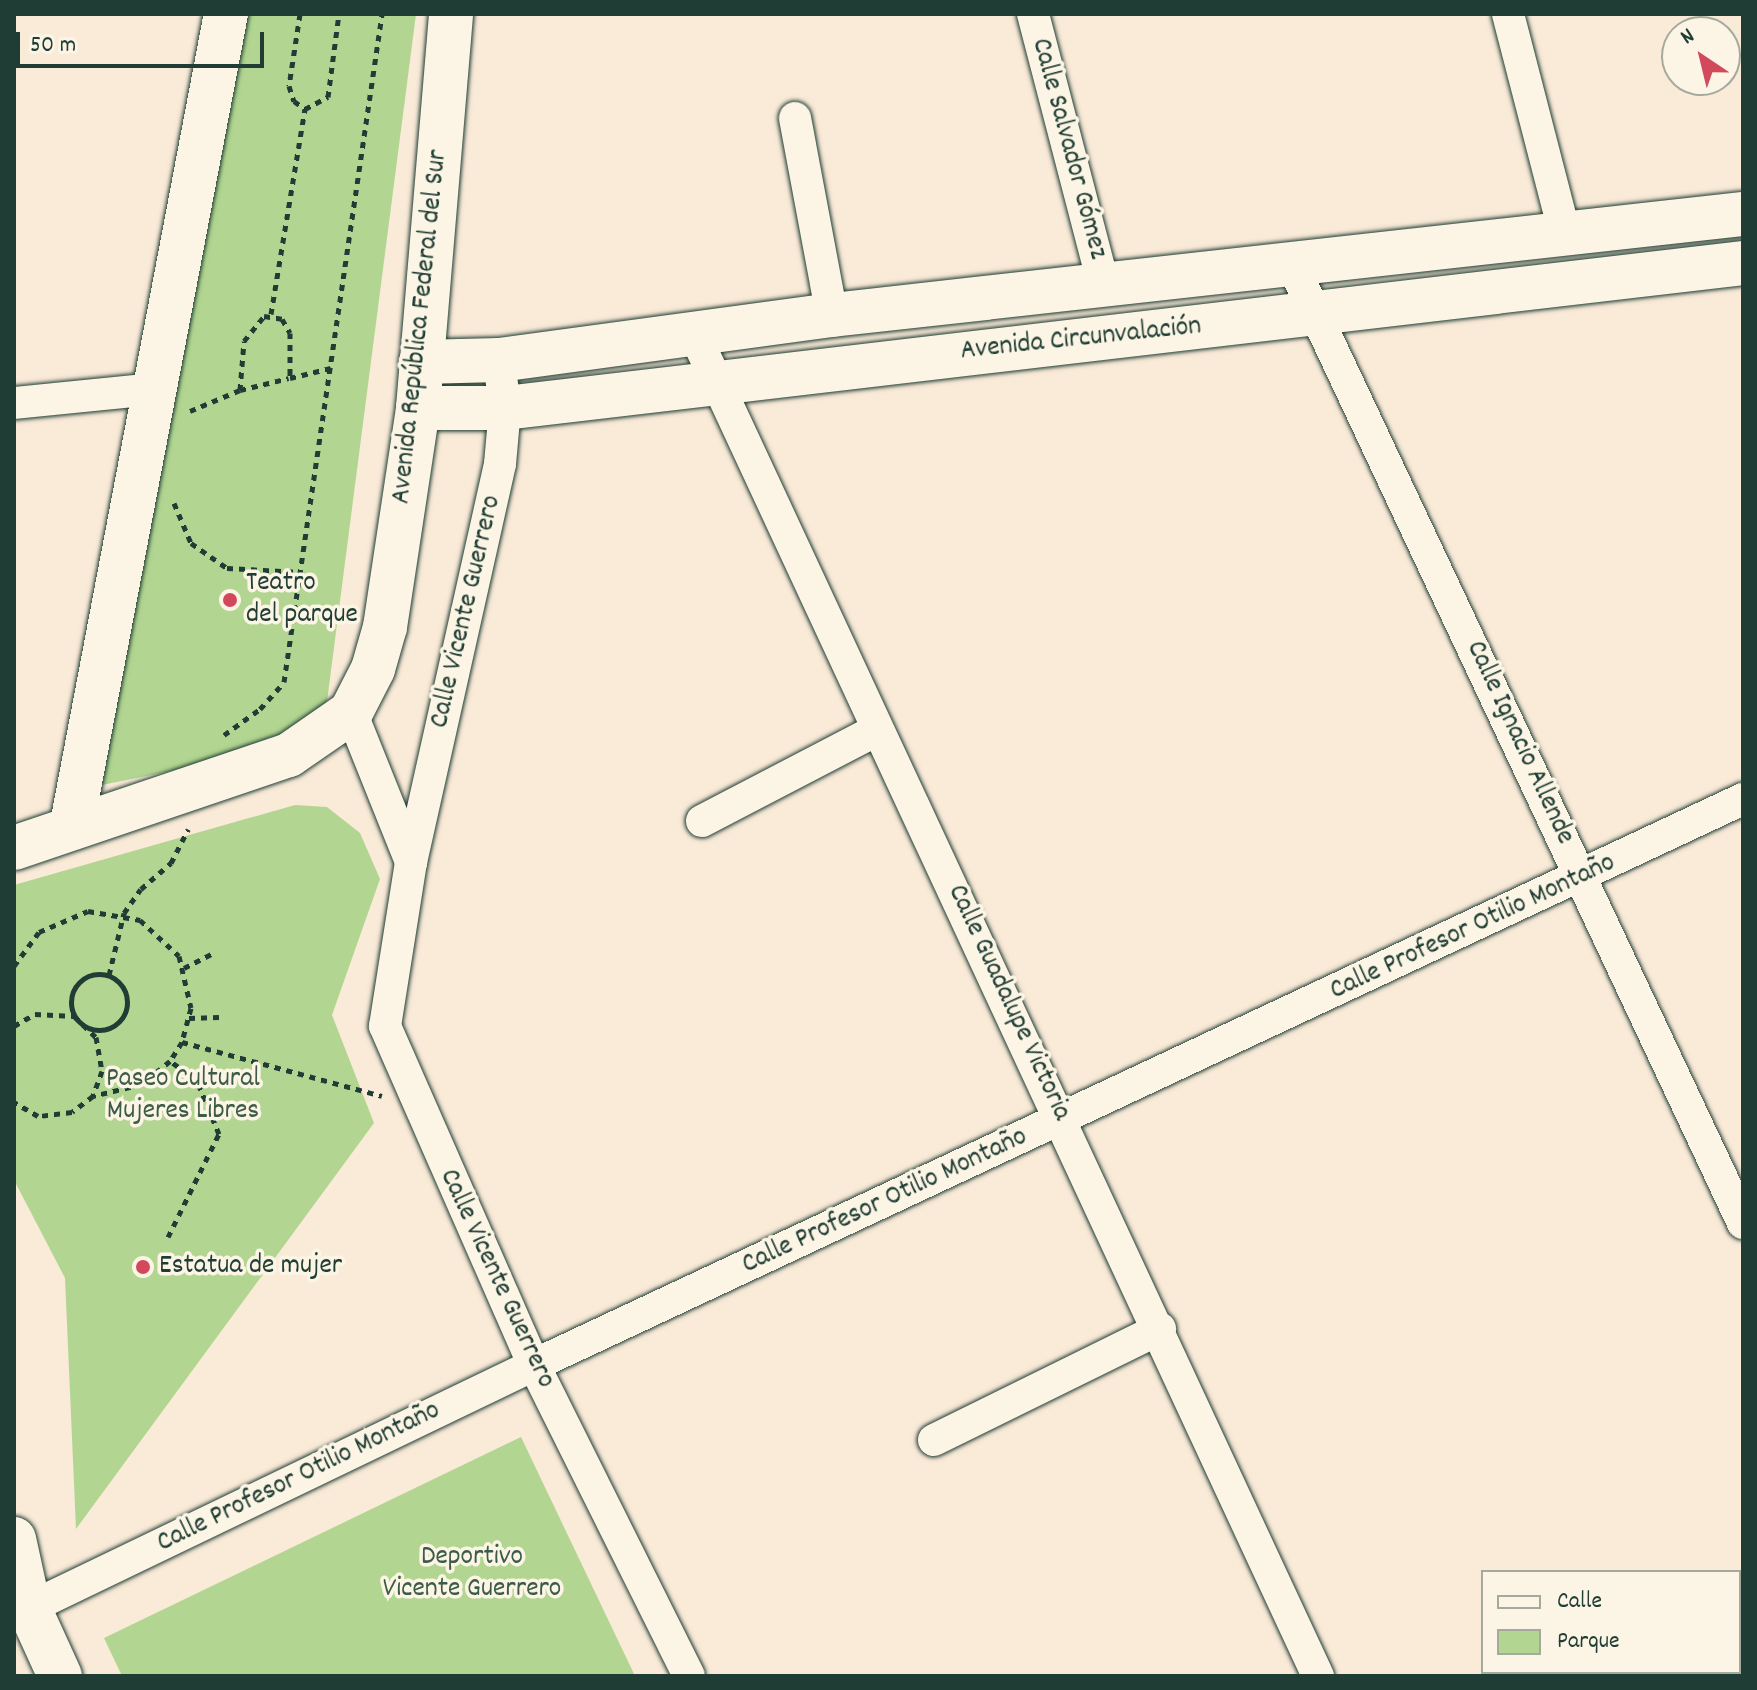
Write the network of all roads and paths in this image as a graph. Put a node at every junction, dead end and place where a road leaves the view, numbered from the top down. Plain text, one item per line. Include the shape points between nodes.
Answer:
1 (226, 14) edge
2 (300, 14) edge
3 (339, 14) edge
4 (382, 14) edge
5 (451, 14) edge
6 (1033, 14) edge
7 (1508, 14) edge
8 (305, 109) junction
9 (795, 118) dead end
10 (1743, 214) edge
11 (1565, 235) junction
12 (1743, 263) edge
13 (1292, 264) junction
14 (1103, 283) junction
15 (988, 299) junction
16 (271, 314) junction
17 (1317, 314) junction
18 (832, 315) junction
19 (694, 333) junction
20 (1000, 348) junction
21 (499, 360) junction
22 (421, 362) junction
23 (331, 368) junction
24 (290, 378) junction
25 (718, 383) junction
26 (240, 390) junction
27 (14, 403) edge
28 (168, 403) junction
29 (418, 408) junction
30 (505, 408) junction
31 (191, 543) dead end
32 (301, 572) junction
33 (351, 712) junction
34 (877, 730) junction
35 (215, 741) dead end
36 (1743, 799) edge
37 (192, 820) dead end
38 (702, 821) dead end
39 (72, 824) junction
40 (14, 848) edge
41 (411, 862) junction
42 (1583, 877) junction
43 (124, 913) junction
44 (214, 953) dead end
45 (14, 966) edge
46 (184, 968) junction
47 (109, 975) junction
48 (74, 1016) junction
49 (219, 1017) dead end
50 (189, 1018) junction
51 (14, 1026) edge
52 (90, 1029) junction
53 (182, 1042) junction
54 (170, 1061) junction
55 (93, 1096) junction
56 (14, 1102) edge
57 (417, 1106) junction
58 (1063, 1119) junction
59 (1743, 1223) edge
60 (168, 1237) dead end
61 (1160, 1329) junction
62 (534, 1365) junction
63 (934, 1440) dead end
64 (14, 1539) edge
65 (29, 1608) junction
66 (60, 1676) edge
67 (689, 1676) edge
68 (1318, 1676) edge

1 - 28 street
2 - 8 path via 289,86 294,101
3 - 8 path via 328,97
4 - 23 path
5 - 22 street, Avenida República Federal del Sur
6 - 14 street, Calle Salvador Gómez
7 - 11 street
8 - 16 path
9 - 18 street
10 - 11 street, Avenida Circunvalación
11 - 13 street, Avenida Circunvalación
12 - 17 street, Avenida Circunvalación
13 - 14 street, Avenida Circunvalación
13 - 17 street, Calle Ignacio Allende
14 - 15 street, Avenida Circunvalación
15 - 18 street, Avenida Circunvalación
15 - 20 street
16 - 24 path via 282,319 290,333
16 - 26 path via 252,326 244,341
17 - 20 street, Avenida Circunvalación
17 - 42 street, Calle Ignacio Allende
18 - 19 street, Avenida Circunvalación
19 - 21 street, Avenida Circunvalación
19 - 25 street, Calle Guadalupe Victoria
20 - 25 street, Avenida Circunvalación
21 - 22 street, Avenida Circunvalación
21 - 30 street, Calle Vicente Guerrero
22 - 29 street, Avenida República Federal del Sur
23 - 24 path
23 - 32 path
24 - 26 path
25 - 30 street, Avenida Circunvalación
25 - 34 street, Calle Guadalupe Victoria
26 - 28 path
27 - 28 street
28 - 39 street
29 - 30 street, Avenida Circunvalación
29 - 33 street, Avenida República Federal del Sur via 385,627 373,669
30 - 41 street, Calle Vicente Guerrero via 500,464
31 - 32 path via 227,568
32 - 35 path via 284,682 260,709
33 - 39 street, Avenida República Federal del Sur via 289,755
33 - 41 street
34 - 38 street
34 - 58 street, Calle Guadalupe Victoria
36 - 42 street, Calle Profesor Otilio Montaño
37 - 43 path via 171,863 141,889
39 - 40 street, Avenida República Federal del Sur
41 - 57 street, Calle Vicente Guerrero via 385,1026
42 - 58 street, Calle Profesor Otilio Montaño
42 - 59 street, Calle Ignacio Allende
43 - 45 path via 88,911 54,922 27,945
43 - 46 path via 156,929
43 - 47 path
44 - 46 path
46 - 50 path via 191,990
47 - 48 path via 81,979 72,996
47 - 52 path via 124,987 124,1014 111,1027
48 - 51 path via 35,1014
48 - 52 path
49 - 50 path
50 - 53 path
52 - 55 path via 102,1054
53 - 54 path
53 - 57 path
54 - 55 path via 142,1084
54 - 60 path via 197,1081 219,1134
55 - 56 path via 55,1117 38,1116
57 - 62 street, Calle Vicente Guerrero
58 - 61 street, Calle Guadalupe Victoria
58 - 62 street, Calle Profesor Otilio Montaño
61 - 63 street
61 - 68 street, Calle Guadalupe Victoria
62 - 65 street, Calle Profesor Otilio Montaño
62 - 67 street, Calle Vicente Guerrero
64 - 65 street
65 - 66 street

